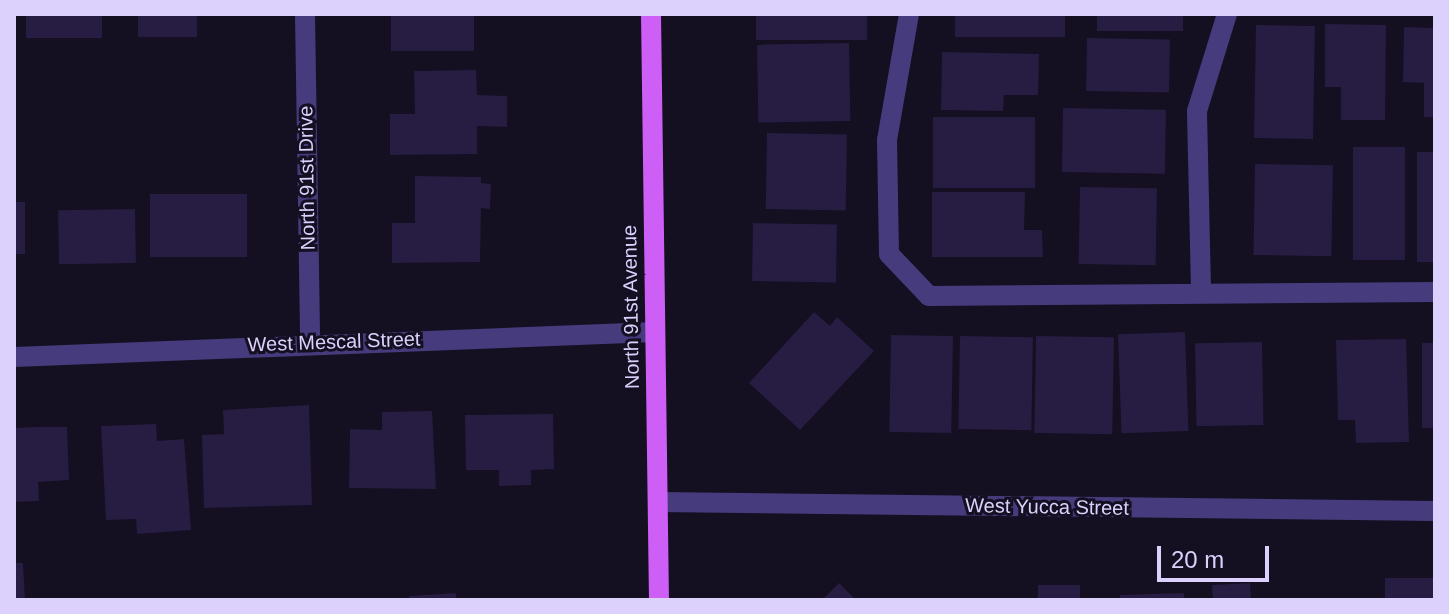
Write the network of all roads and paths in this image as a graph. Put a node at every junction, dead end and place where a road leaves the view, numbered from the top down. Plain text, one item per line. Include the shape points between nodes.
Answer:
1 (305, 14) edge
2 (651, 14) edge
3 (909, 14) edge
4 (1227, 14) edge
5 (1201, 289) junction
6 (1435, 292) edge
7 (655, 332) junction
8 (310, 342) junction
9 (14, 357) edge
10 (658, 502) junction
11 (1435, 511) edge
12 (659, 600) edge

1 - 8 street, North 91st Drive
2 - 7 main road, North 91st Avenue
3 - 5 street via 887,140 889,254 929,296
4 - 5 street via 1197,111
5 - 6 street
7 - 8 street, West Mescal Street
7 - 10 main road, North 91st Avenue
8 - 9 street, West Mescal Street
10 - 11 street, West Yucca Street
10 - 12 main road, North 91st Avenue

